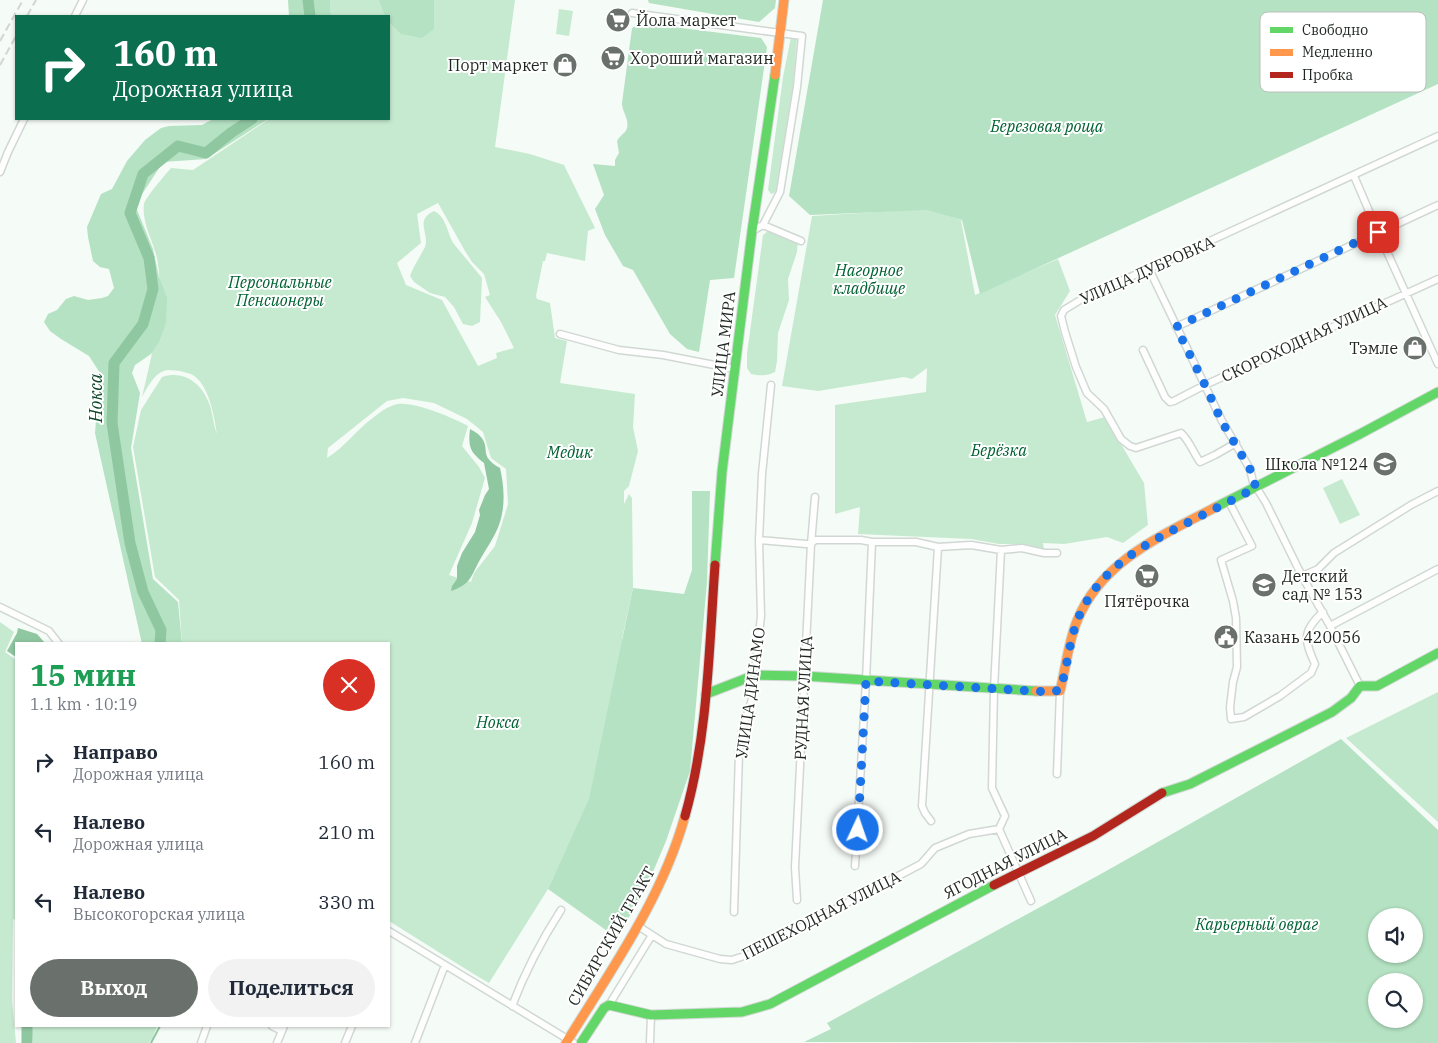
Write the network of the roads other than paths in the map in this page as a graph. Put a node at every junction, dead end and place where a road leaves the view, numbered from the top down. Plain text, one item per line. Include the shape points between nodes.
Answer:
1 (83, 0) edge
2 (784, 0) edge
3 (632, 12) dead end
4 (76, 15) edge
5 (780, 33) junction
6 (24, 120) edge
7 (1438, 136) edge
8 (0, 172) edge
9 (1354, 176) junction
10 (1438, 205) edge
11 (763, 225) junction
12 (752, 231) junction
13 (1378, 232) junction
14 (801, 241) dead end
15 (1150, 269) junction
16 (1438, 279) edge
17 (1406, 293) junction
18 (1176, 327) junction
19 (560, 334) dead end
20 (1143, 350) dead end
21 (1438, 364) edge
22 (735, 369) junction
23 (771, 385) dead end
24 (1205, 385) junction
25 (1438, 392) edge
26 (1236, 443) junction
27 (1257, 487) junction
28 (1438, 490) edge
29 (815, 496) dead end
30 (1229, 502) junction
31 (759, 540) junction
32 (872, 542) junction
33 (811, 544) junction
34 (938, 547) junction
35 (1001, 550) junction
36 (1057, 553) dead end
37 (1438, 569) edge
38 (1302, 576) junction
39 (0, 607) edge
40 (1323, 612) junction
41 (1330, 626) junction
42 (58, 642) edge
43 (1438, 653) edge
44 (755, 675) junction
45 (804, 676) junction
46 (866, 681) junction
47 (929, 686) junction
48 (1360, 686) junction
49 (994, 689) junction
50 (1060, 690) junction
51 (706, 694) junction
52 (1057, 774) dead end
53 (931, 821) dead end
54 (999, 829) junction
55 (855, 866) dead end
56 (1018, 872) junction
57 (797, 900) dead end
58 (1031, 901) dead end
59 (561, 910) dead end
60 (734, 912) dead end
61 (638, 926) junction
62 (390, 933) edge
63 (652, 935) junction
64 (445, 966) junction
65 (609, 1005) junction
66 (512, 1006) junction
67 (651, 1015) junction
68 (207, 1027) edge
69 (352, 1027) edge
70 (283, 1028) edge
71 (570, 1042) edge
72 (201, 1043) edge
73 (277, 1043) edge
74 (345, 1043) edge
75 (415, 1043) edge
76 (581, 1043) edge
77 (650, 1043) edge

1 - 4 street
2 - 5 street, УЛИЦА МИРА
3 - 5 street
5 - 11 street via 802,36 780,192
5 - 12 street, УЛИЦА МИРА
6 - 8 street
7 - 9 street, УЛИЦА ДУБРОВКА
9 - 13 street
9 - 15 street, УЛИЦА ДУБРОВКА
10 - 13 street
11 - 12 street
11 - 14 street
12 - 22 street, УЛИЦА МИРА
13 - 17 street
13 - 18 street
15 - 18 street
15 - 26 street, УЛИЦА ДУБРОВКА via 1090,294 1064,310 1061,316 1065,332 1087,393 1104,409 1121,439 1130,446 1136,448 1181,433 1200,462
16 - 17 street, СКОРОХОДНАЯ УЛИЦА
17 - 21 street
17 - 24 street, СКОРОХОДНАЯ УЛИЦА
18 - 24 street
19 - 22 street via 619,350
20 - 24 street, СКОРОХОДНАЯ УЛИЦА via 1170,402
22 - 51 street, УЛИЦА МИРА via 722,472
23 - 31 street, УЛИЦА ДИНАМО
24 - 26 street
25 - 27 street
26 - 27 street
27 - 30 street
27 - 38 street
28 - 38 street via 1334,553 1318,569
29 - 33 street, РУДНАЯ УЛИЦА
30 - 40 street via 1252,546 1221,560 1236,618 1237,667 1231,719 1244,717 1311,673 1315,664 1306,638 1307,630
30 - 50 street via 1162,535 1109,572 1084,607 1071,638
31 - 33 street
31 - 44 street, УЛИЦА ДИНАМО via 761,616
32 - 33 street via 815,540
32 - 34 street via 916,542
32 - 46 street
33 - 45 street, РУДНАЯ УЛИЦА
34 - 35 street via 971,545
34 - 47 street
35 - 36 street via 1022,548
35 - 49 street
37 - 41 street
38 - 40 street
39 - 42 street via 49,632
40 - 41 street
41 - 48 street
43 - 48 street via 1377,686
44 - 45 street
44 - 51 street
44 - 60 street, УЛИЦА ДИНАМО via 740,753
45 - 46 street
45 - 57 street, РУДНАЯ УЛИЦА via 795,867
46 - 47 street
46 - 55 street
47 - 49 street
47 - 53 street via 922,806
48 - 56 street, ЯГОДНАЯ УЛИЦА via 1351,698 1332,712 1190,784 1158,794 1093,836
49 - 50 street
49 - 54 street via 992,788 1005,816
50 - 52 street
51 - 61 street, СИБИРСКИЙ ТРАКТ via 695,780 683,823 663,879
54 - 56 street
54 - 63 street, ПЕШЕХОДНАЯ УЛИЦА via 969,834 935,848 921,864 750,954 732,960 666,944
56 - 58 street
56 - 67 street, ЯГОДНАЯ УЛИЦА via 770,1004 742,1012
59 - 66 street via 542,940
61 - 63 street, ПЕШЕХОДНАЯ УЛИЦА
61 - 71 street, СИБИРСКИЙ ТРАКТ
62 - 64 street
63 - 65 street
64 - 66 street
64 - 75 street
65 - 67 street, ЯГОДНАЯ УЛИЦА
65 - 76 street
66 - 71 street
67 - 77 street
68 - 72 street
69 - 74 street
70 - 73 street

